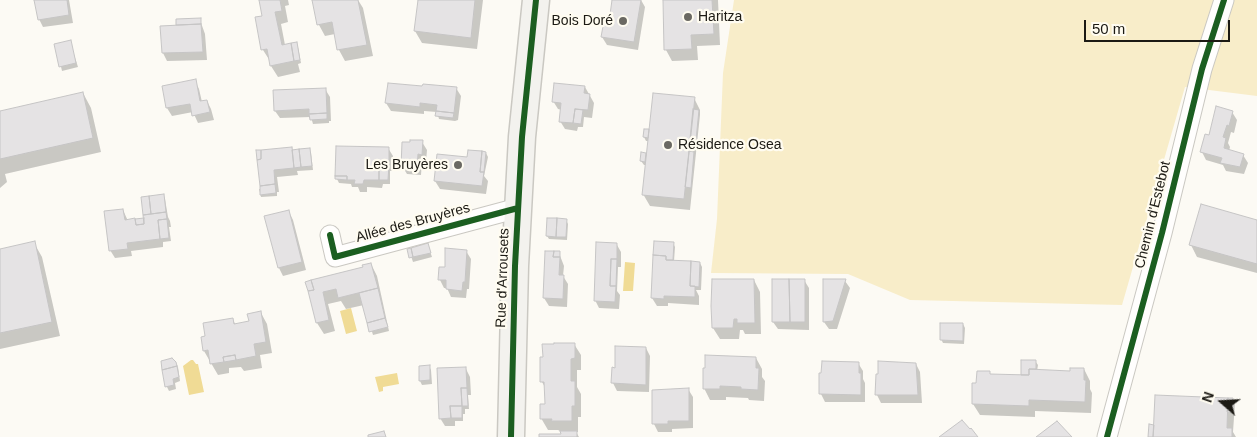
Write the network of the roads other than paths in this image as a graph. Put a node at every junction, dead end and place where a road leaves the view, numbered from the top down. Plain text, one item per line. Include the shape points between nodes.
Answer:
1 (536, 0) edge
2 (1224, 0) edge
3 (518, 208) junction
4 (330, 236) dead end
5 (511, 437) edge
6 (1107, 437) edge

1 - 3 main road, Rue d'Arrousets via 523,113
2 - 6 street, Chemin d'Estebot via 1202,69
3 - 4 street, Allée des Bruyères via 335,257
3 - 5 main road, Rue d'Arrousets

